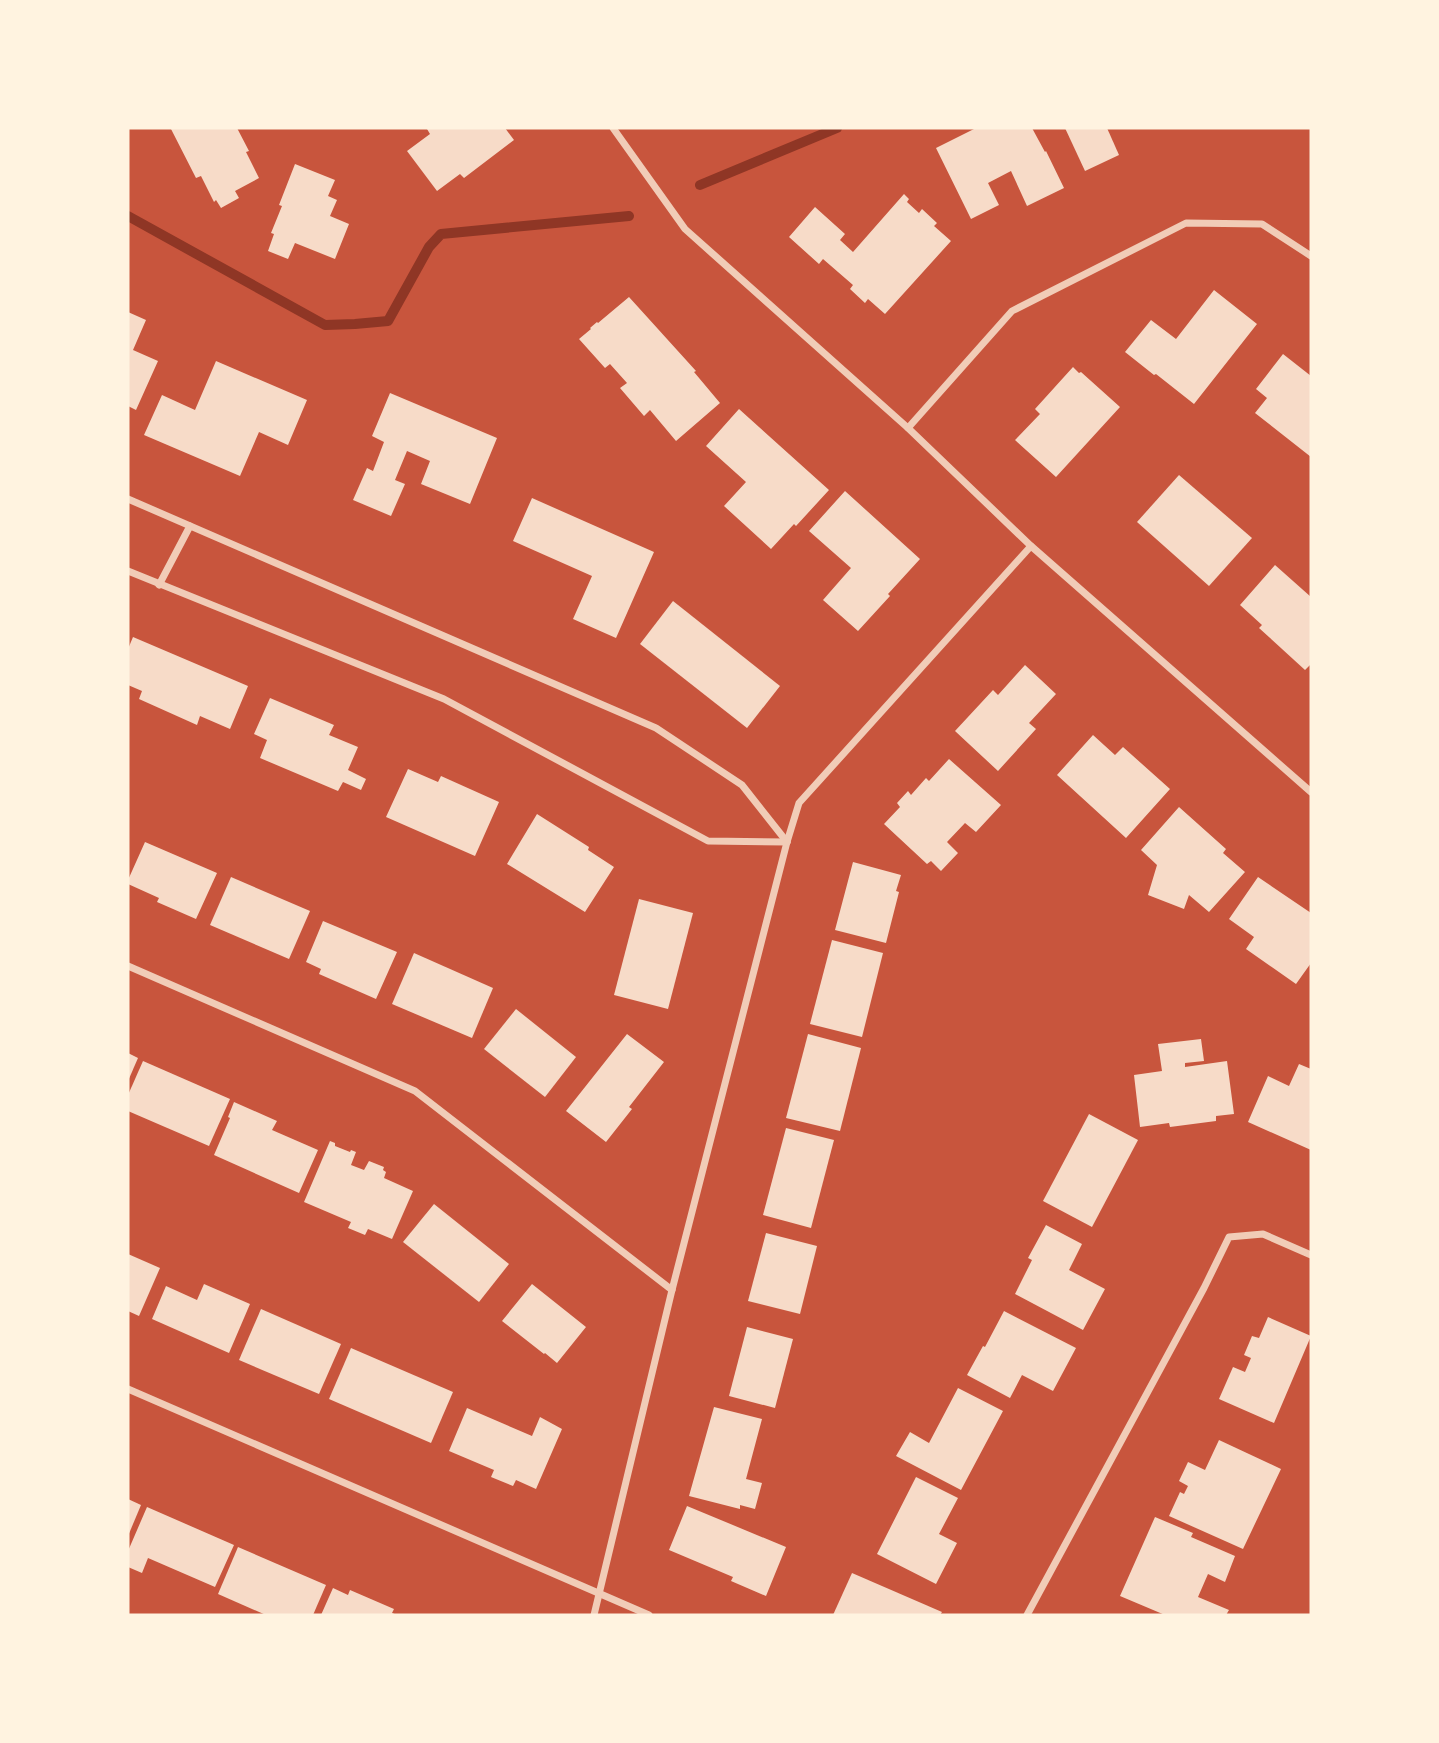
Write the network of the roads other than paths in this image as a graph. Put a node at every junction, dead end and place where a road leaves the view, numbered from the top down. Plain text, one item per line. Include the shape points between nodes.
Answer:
1 (613, 128) edge
2 (1311, 256) edge
3 (908, 428) junction
4 (128, 499) edge
5 (190, 526) junction
6 (1031, 546) junction
7 (128, 572) edge
8 (159, 585) junction
9 (1311, 792) edge
10 (787, 842) junction
11 (128, 966) edge
12 (1311, 1255) edge
13 (672, 1290) junction
14 (128, 1389) edge
15 (600, 1594) junction
16 (594, 1615) edge
17 (649, 1615) edge
18 (1027, 1615) edge

1 - 3 street via 685,229
2 - 3 street via 1262,224 1186,223 1012,311
3 - 6 street
4 - 5 street
5 - 8 street
5 - 10 street via 656,728 742,785
6 - 9 street
6 - 10 street via 799,803
7 - 8 street
8 - 10 street via 444,699 708,841
10 - 13 street
11 - 13 street via 415,1091
12 - 18 street via 1263,1234 1229,1237
13 - 15 street
14 - 15 street
15 - 16 street
15 - 17 street

